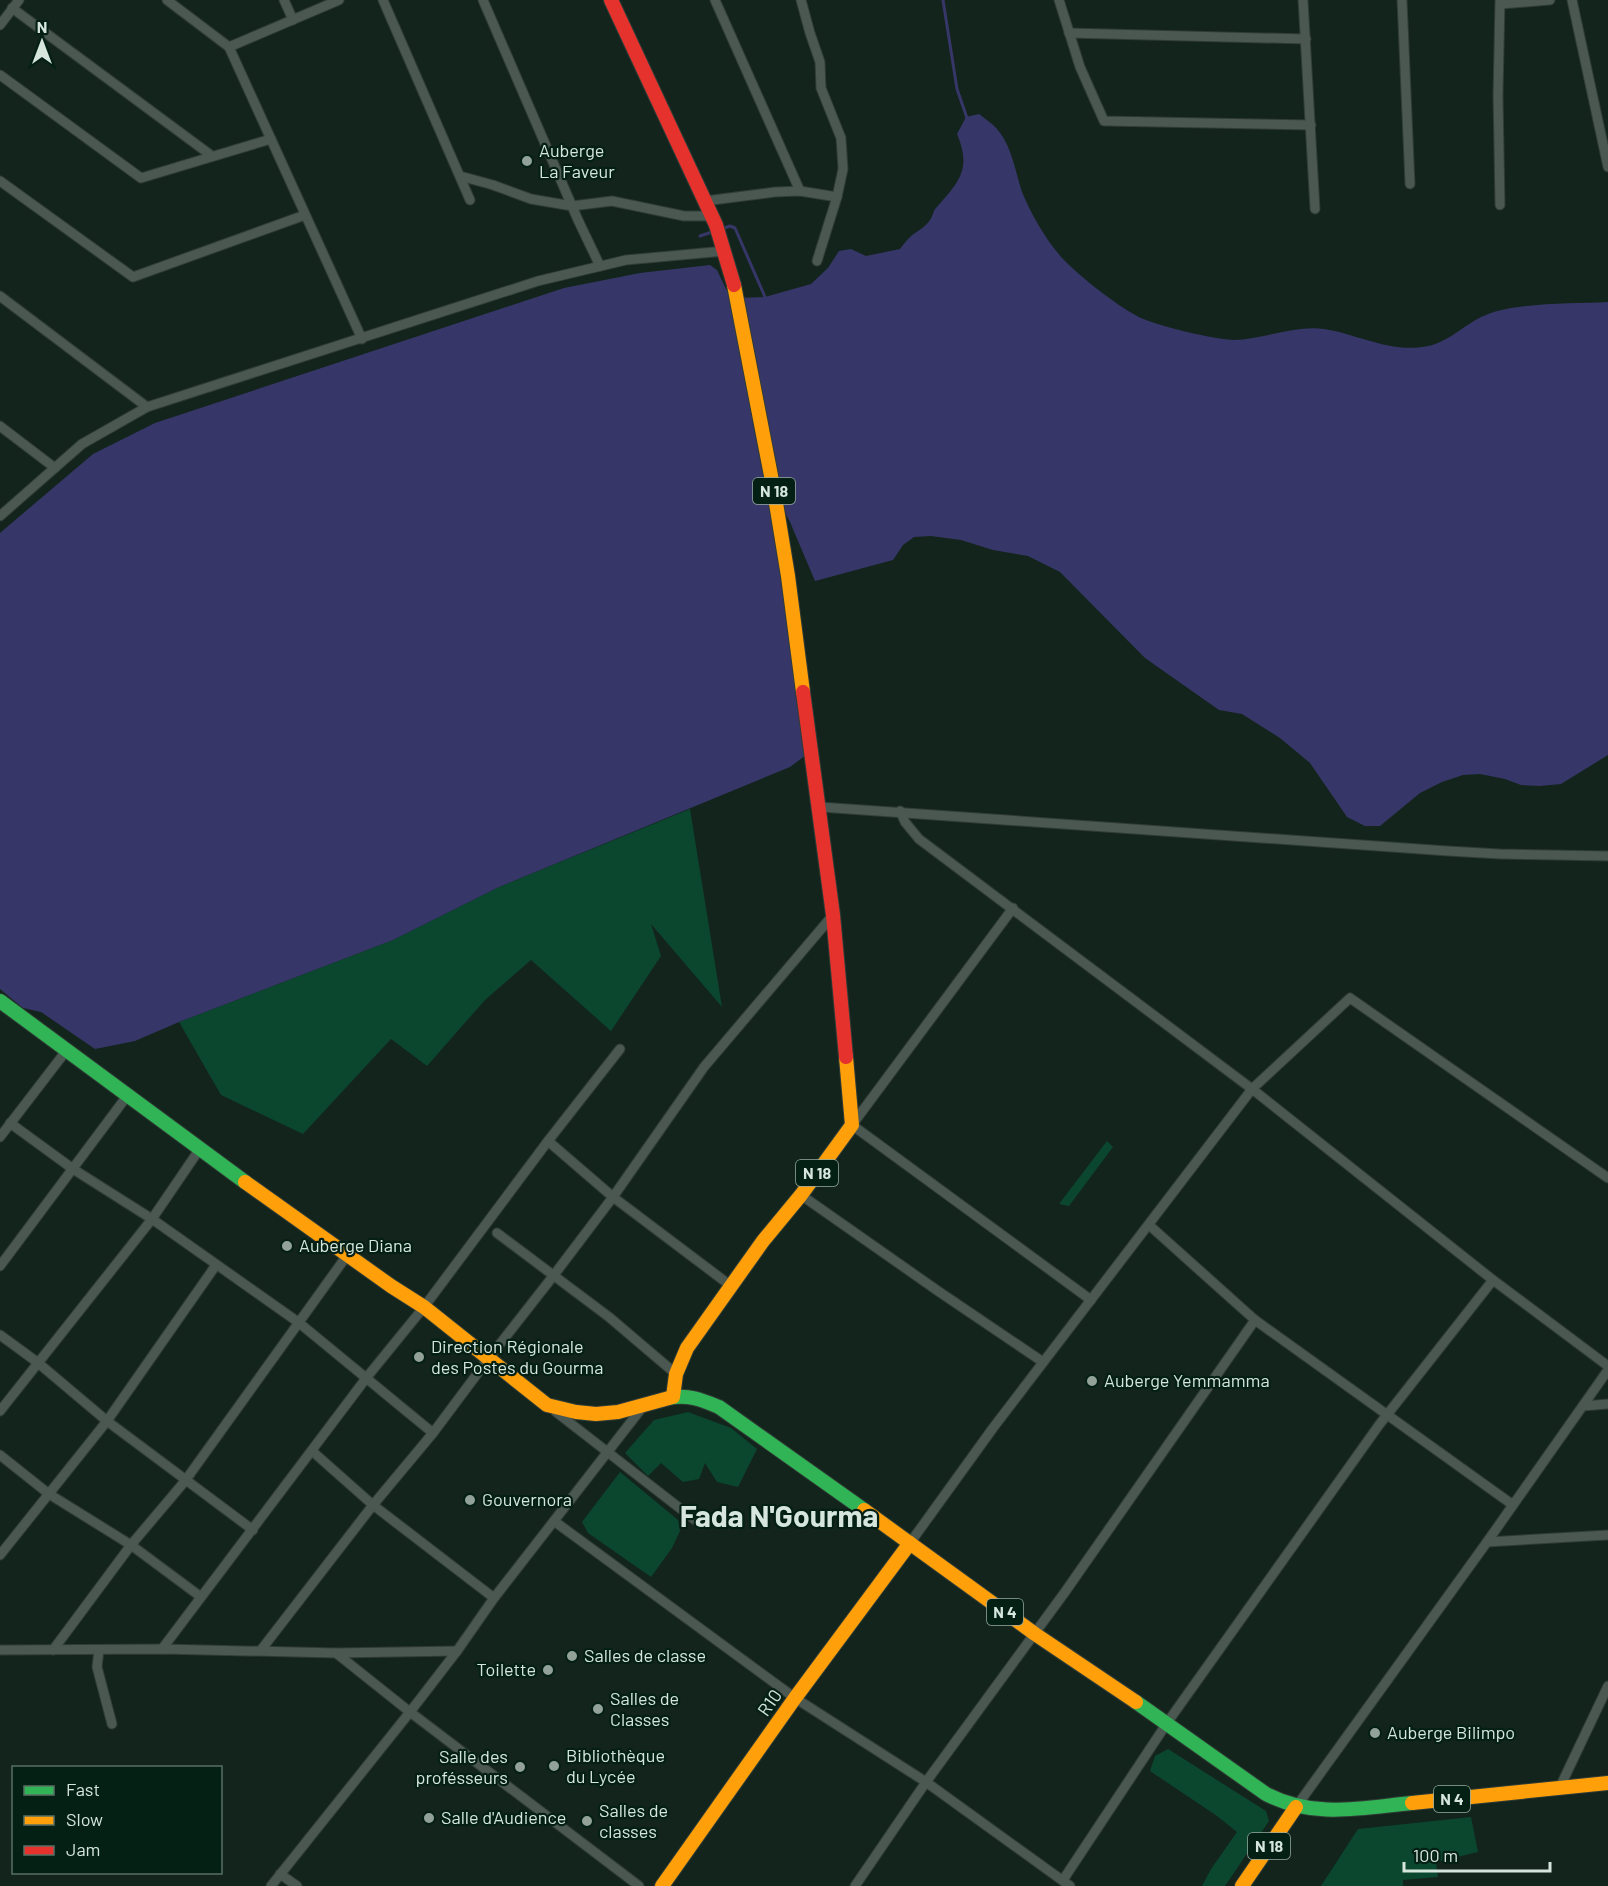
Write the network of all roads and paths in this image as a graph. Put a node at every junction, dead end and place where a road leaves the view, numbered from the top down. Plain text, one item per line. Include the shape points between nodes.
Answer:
1 (19, 0) edge
2 (167, 0) edge
3 (284, 0) edge
4 (339, 0) edge
5 (383, 0) edge
6 (483, 0) edge
7 (611, 0) edge
8 (715, 0) edge
9 (801, 0) edge
10 (1059, 0) edge
11 (1303, 0) edge
12 (1402, 0) edge
13 (1550, 0) edge
14 (1572, 0) edge
15 (1501, 2) edge
16 (12, 8) junction
17 (293, 20) junction
18 (0, 25) edge
19 (1069, 33) junction
20 (1306, 39) junction
21 (229, 47) junction
22 (0, 75) edge
23 (1311, 125) junction
24 (271, 139) junction
25 (212, 156) junction
26 (1608, 167) edge
27 (460, 176) junction
28 (0, 181) edge
29 (1410, 184) dead end
30 (800, 191) junction
31 (837, 197) junction
32 (470, 200) dead end
33 (705, 201) junction
34 (1500, 205) dead end
35 (572, 206) junction
36 (1315, 209) dead end
37 (305, 215) junction
38 (716, 226) junction
39 (725, 251) junction
40 (817, 261) dead end
41 (600, 267) junction
42 (0, 296) edge
43 (362, 339) junction
44 (147, 407) junction
45 (0, 426) edge
46 (55, 468) junction
47 (0, 516) edge
48 (820, 807) junction
49 (900, 811) junction
50 (1608, 856) edge
51 (1013, 908) junction
52 (833, 915) junction
53 (0, 1001) edge
54 (620, 1049) dead end
55 (66, 1051) junction
56 (1252, 1089) junction
57 (127, 1096) junction
58 (10, 1123) junction
59 (852, 1125) junction
60 (0, 1137) edge
61 (548, 1141) junction
62 (200, 1150) junction
63 (73, 1169) junction
64 (1608, 1178) edge
65 (801, 1195) junction
66 (613, 1197) junction
67 (152, 1219) junction
68 (1149, 1225) junction
69 (497, 1233) dead end
70 (348, 1254) junction
71 (216, 1265) junction
72 (0, 1266) edge
73 (554, 1275) junction
74 (1493, 1280) junction
75 (731, 1286) junction
76 (1091, 1300) junction
77 (424, 1307) junction
78 (1255, 1320) junction
79 (298, 1322) junction
80 (0, 1335) edge
81 (489, 1358) junction
82 (37, 1362) junction
83 (1043, 1362) junction
84 (1608, 1368) edge
85 (676, 1374) junction
86 (367, 1377) junction
87 (673, 1397) junction
88 (1608, 1404) edge
89 (547, 1406) junction
90 (643, 1406) junction
91 (1583, 1406) junction
92 (0, 1411) edge
93 (1387, 1414) junction
94 (107, 1421) junction
95 (433, 1433) junction
96 (312, 1451) junction
97 (607, 1451) junction
98 (0, 1455) edge
99 (185, 1481) junction
100 (50, 1494) junction
101 (373, 1505) junction
102 (1513, 1505) junction
103 (695, 1520) dead end
104 (554, 1521) junction
105 (253, 1530) junction
106 (1608, 1535) edge
107 (910, 1542) junction
108 (1487, 1542) junction
109 (131, 1545) junction
110 (0, 1555) edge
111 (201, 1597) junction
112 (494, 1598) junction
113 (1035, 1634) junction
114 (162, 1649) junction
115 (0, 1650) edge
116 (53, 1650) junction
117 (99, 1650) junction
118 (261, 1650) junction
119 (457, 1650) junction
120 (336, 1653) junction
121 (1608, 1686) edge
122 (795, 1698) junction
123 (410, 1712) junction
124 (1167, 1723) junction
125 (112, 1725) dead end
126 (926, 1782) junction
127 (1608, 1783) edge
128 (1560, 1787) junction
129 (1296, 1807) junction
130 (280, 1874) junction
131 (1066, 1883) edge
132 (271, 1886) edge
133 (297, 1886) edge
134 (639, 1886) edge
135 (662, 1886) edge
136 (855, 1886) edge
137 (1242, 1886) edge

1 - 16 street
2 - 21 street
3 - 17 street
4 - 17 street
5 - 27 street
6 - 35 street
7 - 33 main road, N 18
8 - 30 street
9 - 31 street via 820,62 821,88 840,138 843,169
10 - 19 street
11 - 20 street
12 - 29 street
13 - 15 street
14 - 26 street
15 - 34 street
16 - 18 street
16 - 25 street
17 - 21 street
19 - 20 street
19 - 23 street via 1104,121
20 - 23 street
21 - 24 street
22 - 25 street via 141,178
23 - 36 street
24 - 25 street
24 - 37 street
27 - 32 street
27 - 35 street via 531,199
28 - 37 street via 134,277
30 - 31 street
30 - 33 street
31 - 40 street
33 - 38 main road, N 18
35 - 38 street via 612,201
35 - 41 street
37 - 43 street
38 - 39 main road, N 18
39 - 41 street via 626,260
39 - 48 main road, N 18 via 774,491
41 - 43 street via 538,281
42 - 44 street
43 - 44 street
44 - 46 street via 82,444
45 - 46 street
46 - 47 street
48 - 49 street
48 - 52 main road, N 18
49 - 50 street via 1274,840 1500,854
49 - 51 street via 920,839
51 - 56 street
51 - 59 street
52 - 59 main road, N 18
52 - 66 street via 704,1066
53 - 55 main road, N 4
54 - 61 street
55 - 57 main road, N 4
55 - 58 street
56 - 64 street via 1350,998
56 - 68 street
56 - 74 street
57 - 62 main road, N 4
57 - 63 street
58 - 60 street
58 - 63 street
59 - 65 main road, N 18
59 - 76 street
61 - 66 street
61 - 77 street
62 - 67 street
62 - 70 main road, N 4
63 - 67 street
63 - 72 street
65 - 75 main road, N 18
65 - 83 street
66 - 73 street
66 - 75 street
67 - 71 street
67 - 82 street
68 - 76 street
68 - 78 street
69 - 73 street
70 - 77 main road, N 4
70 - 79 street
71 - 79 street
71 - 94 street
73 - 81 street
73 - 85 street
74 - 84 street
74 - 93 street
75 - 85 main road, N 18 via 687,1348
76 - 83 street
77 - 81 main road, N 4
77 - 86 street
78 - 93 street
78 - 113 street
79 - 86 street
79 - 99 street
80 - 82 street
81 - 89 main road, N 4
81 - 95 street
82 - 92 street
82 - 94 street
83 - 107 street
84 - 91 street
85 - 87 main road, N 18
86 - 95 street
86 - 96 street
87 - 90 main road, N 4
87 - 107 main road, N 4 via 698,1398 719,1407
88 - 91 street
89 - 90 main road, N 4 via 596,1414
89 - 97 street
90 - 97 street
91 - 102 street
93 - 102 street
93 - 124 street
94 - 99 street
94 - 100 street
95 - 101 street
96 - 101 street
96 - 105 street
97 - 103 street
97 - 104 street
98 - 100 street
99 - 105 street
99 - 109 street
100 - 109 street
100 - 110 street
101 - 112 street
101 - 118 street
102 - 108 street
104 - 112 street
104 - 122 street
105 - 111 street
106 - 108 street
107 - 113 main road, N 4
107 - 122 main road, R10
108 - 129 street
109 - 111 street
109 - 116 street
111 - 114 street
112 - 119 street
113 - 124 main road, N 4
113 - 126 street
114 - 117 street
114 - 118 street
115 - 116 street
116 - 117 street
117 - 125 street via 97,1667
118 - 120 street
119 - 120 street
119 - 123 street
120 - 123 street
121 - 128 street
122 - 126 street
122 - 135 main road, R10
123 - 130 street
123 - 134 street
124 - 129 main road, N 4 via 1266,1794
124 - 131 street
126 - 131 street
126 - 136 street
127 - 128 main road, N 4
128 - 129 main road, N 4 via 1334,1811
129 - 137 main road, N 18
130 - 132 street
130 - 133 street

